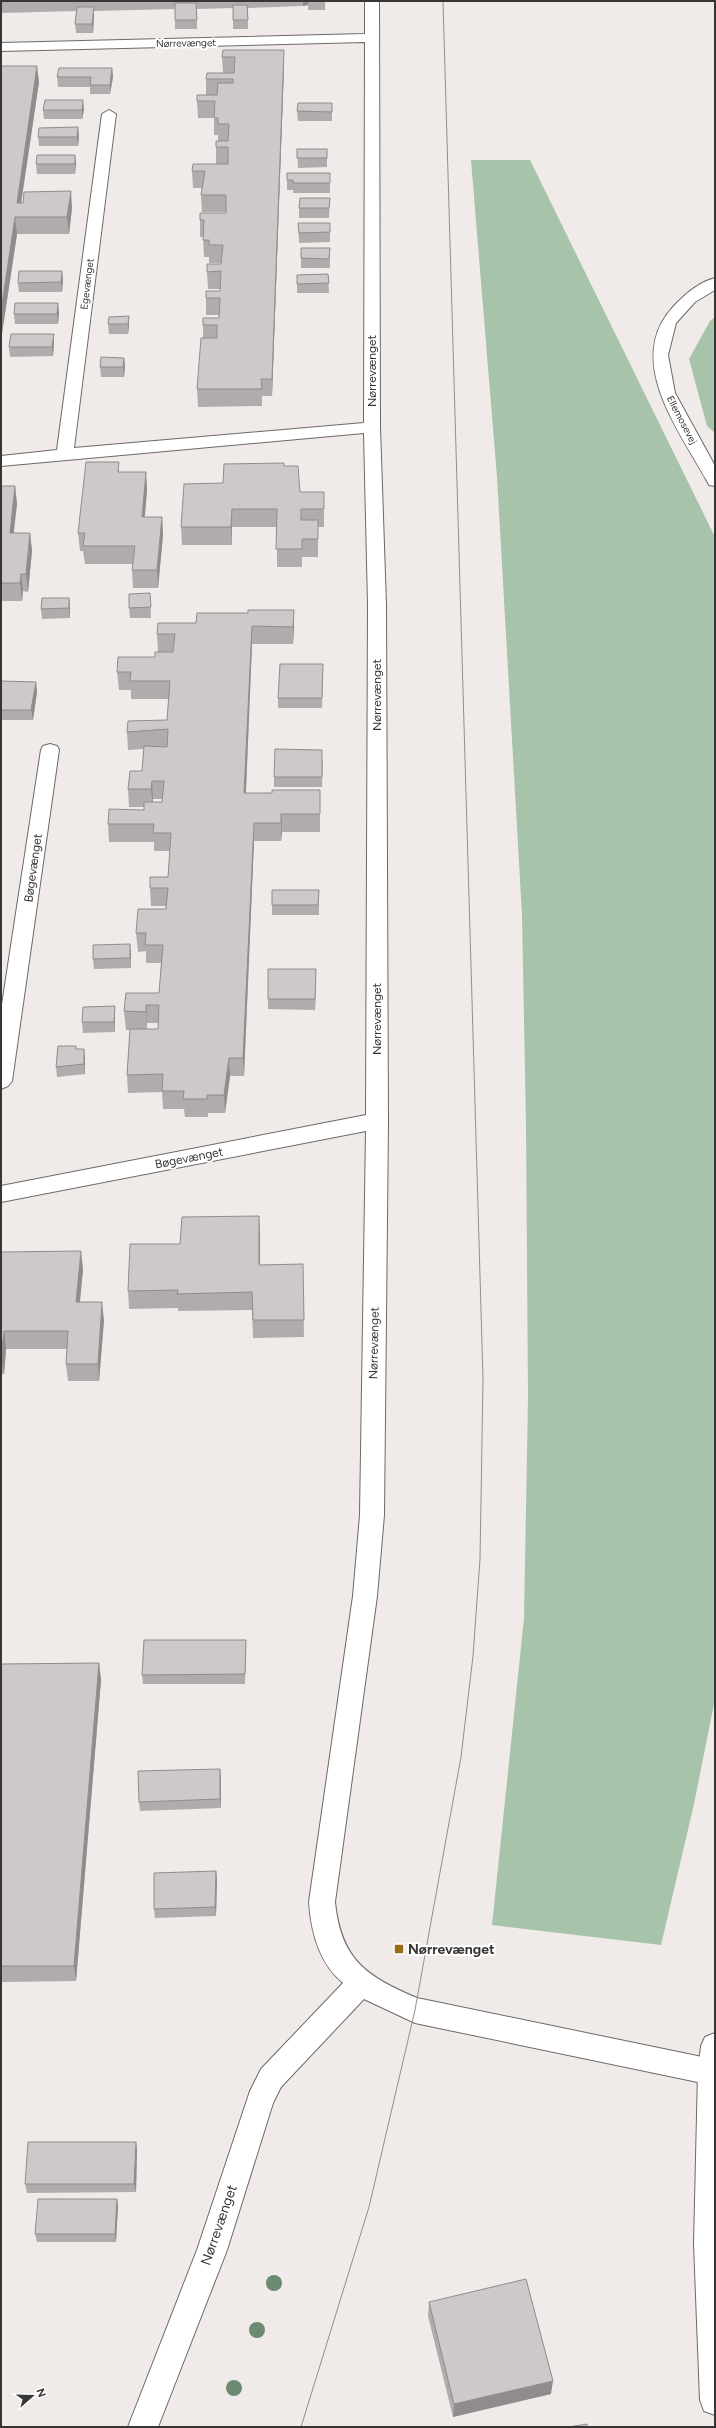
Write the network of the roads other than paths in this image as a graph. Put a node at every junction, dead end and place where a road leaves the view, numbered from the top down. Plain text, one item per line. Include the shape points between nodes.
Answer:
1 (372, 1) edge
2 (370, 38) junction
3 (1, 47) edge
4 (109, 114) dead end
5 (715, 283) edge
6 (372, 427) junction
7 (65, 454) junction
8 (1, 461) edge
9 (715, 481) edge
10 (50, 750) dead end
11 (1, 1081) edge
12 (377, 1121) junction
13 (1, 1194) edge
14 (361, 1982) junction
15 (713, 2059) edge
16 (715, 2400) edge
17 (143, 2427) edge

1 - 2 street, Nørrevænget
2 - 3 street, Nørrevænget
2 - 6 street, Nørrevænget
4 - 7 street, Egevænget
5 - 9 street, Ellemosevej via 689,299 668,322 660,355 667,393
6 - 7 street
6 - 12 street, Nørrevænget via 377,606
7 - 8 street
10 - 11 street, Bøgevænget
12 - 13 street, Bøgevænget
12 - 14 street, Nørrevænget via 372,1515 365,1596 322,1902 322,1924 330,1947 344,1967
14 - 15 street, Nørrevænget via 387,1999 415,2010
14 - 17 street, Nørrevænget via 271,2078 260,2100 212,2250
15 - 16 street via 709,2244

